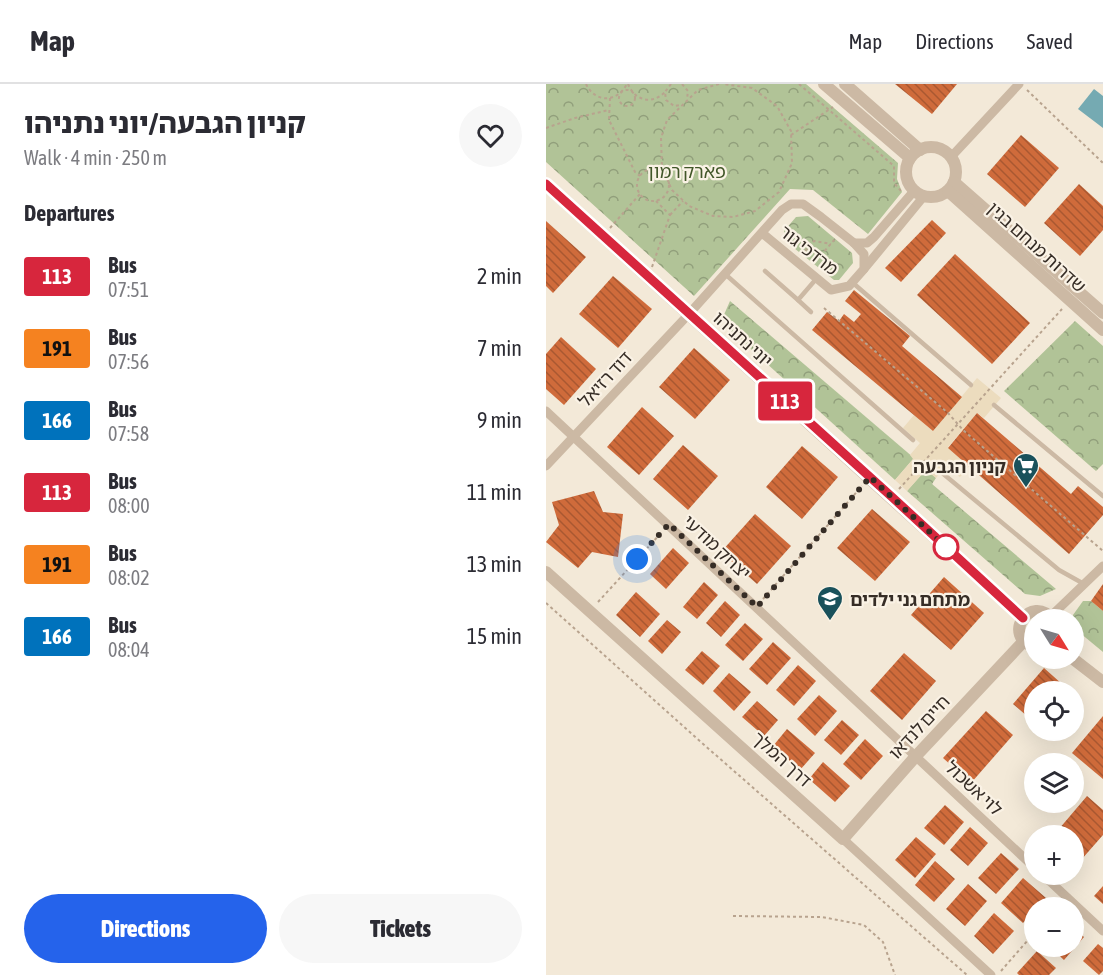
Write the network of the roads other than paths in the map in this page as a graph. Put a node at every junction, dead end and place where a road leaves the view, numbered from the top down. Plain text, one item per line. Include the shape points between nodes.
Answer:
1 (824, 84) edge
2 (844, 84) edge
3 (1020, 84) edge
4 (915, 154) junction
5 (951, 157) junction
6 (546, 184) edge
7 (951, 187) junction
8 (915, 195) junction
9 (762, 233) junction
10 (855, 243) junction
11 (864, 269) junction
12 (765, 271) dead end
13 (725, 274) junction
14 (817, 278) junction
15 (852, 283) junction
16 (798, 300) junction
17 (812, 312) dead end
18 (1103, 313) edge
19 (688, 315) junction
20 (1103, 330) edge
21 (971, 385) dead end
22 (994, 405) dead end
23 (546, 411) edge
24 (574, 435) junction
25 (913, 440) dead end
26 (546, 466) edge
27 (941, 472) dead end
28 (1103, 496) edge
29 (1103, 566) edge
30 (546, 572) edge
31 (1084, 584) junction
32 (1060, 609) edge
33 (1023, 618) joint
34 (1024, 637) edge
35 (1024, 649) edge
36 (1084, 667) edge
37 (1103, 682) edge
38 (916, 756) junction
39 (843, 838) junction
40 (1024, 858) edge
41 (1054, 885) edge
42 (1103, 931) edge
43 (991, 975) edge

1 - 4 street
2 - 4 street
3 - 5 street
4 - 5 street via 927,147 940,148
4 - 8 street via 906,171
5 - 7 street via 956,174
6 - 19 street, יוני נתניהו
7 - 8 street via 933,197
7 - 18 street, שדרות מנחם בגין
7 - 20 street, שדרות מנחם בגין
8 - 10 street, מרדכי גור via 867,243
8 - 11 street, מרדכי גור
9 - 10 street, מרדכי גור via 782,210 791,204 803,204
9 - 13 street, מרדכי גור
9 - 14 street, מרדכי גור
10 - 11 street, מרדכי גור via 864,254
11 - 15 street, מרדכי גור
12 - 16 lane
13 - 19 street, מרדכי גור
13 - 25 lane
14 - 15 street, מרדכי גור via 831,290
14 - 16 lane
15 - 21 lane
16 - 17 lane
19 - 24 street, דוד רזיאל
19 - 33 street, יוני נתניהו
22 - 28 lane
23 - 24 street, יצחק מודעי
24 - 26 street, דוד רזיאל
24 - 38 street, יצחק מודעי
27 - 31 lane via 1059,570
29 - 31 street
30 - 39 street, דרך המלך
31 - 32 street
33 - 34 street via 1019,630
35 - 38 street, חיים לנדאו
36 - 37 street
38 - 39 street, חיים לנדאו
38 - 40 street, לוי אשכול
39 - 43 street, דרך המלך
41 - 42 street

